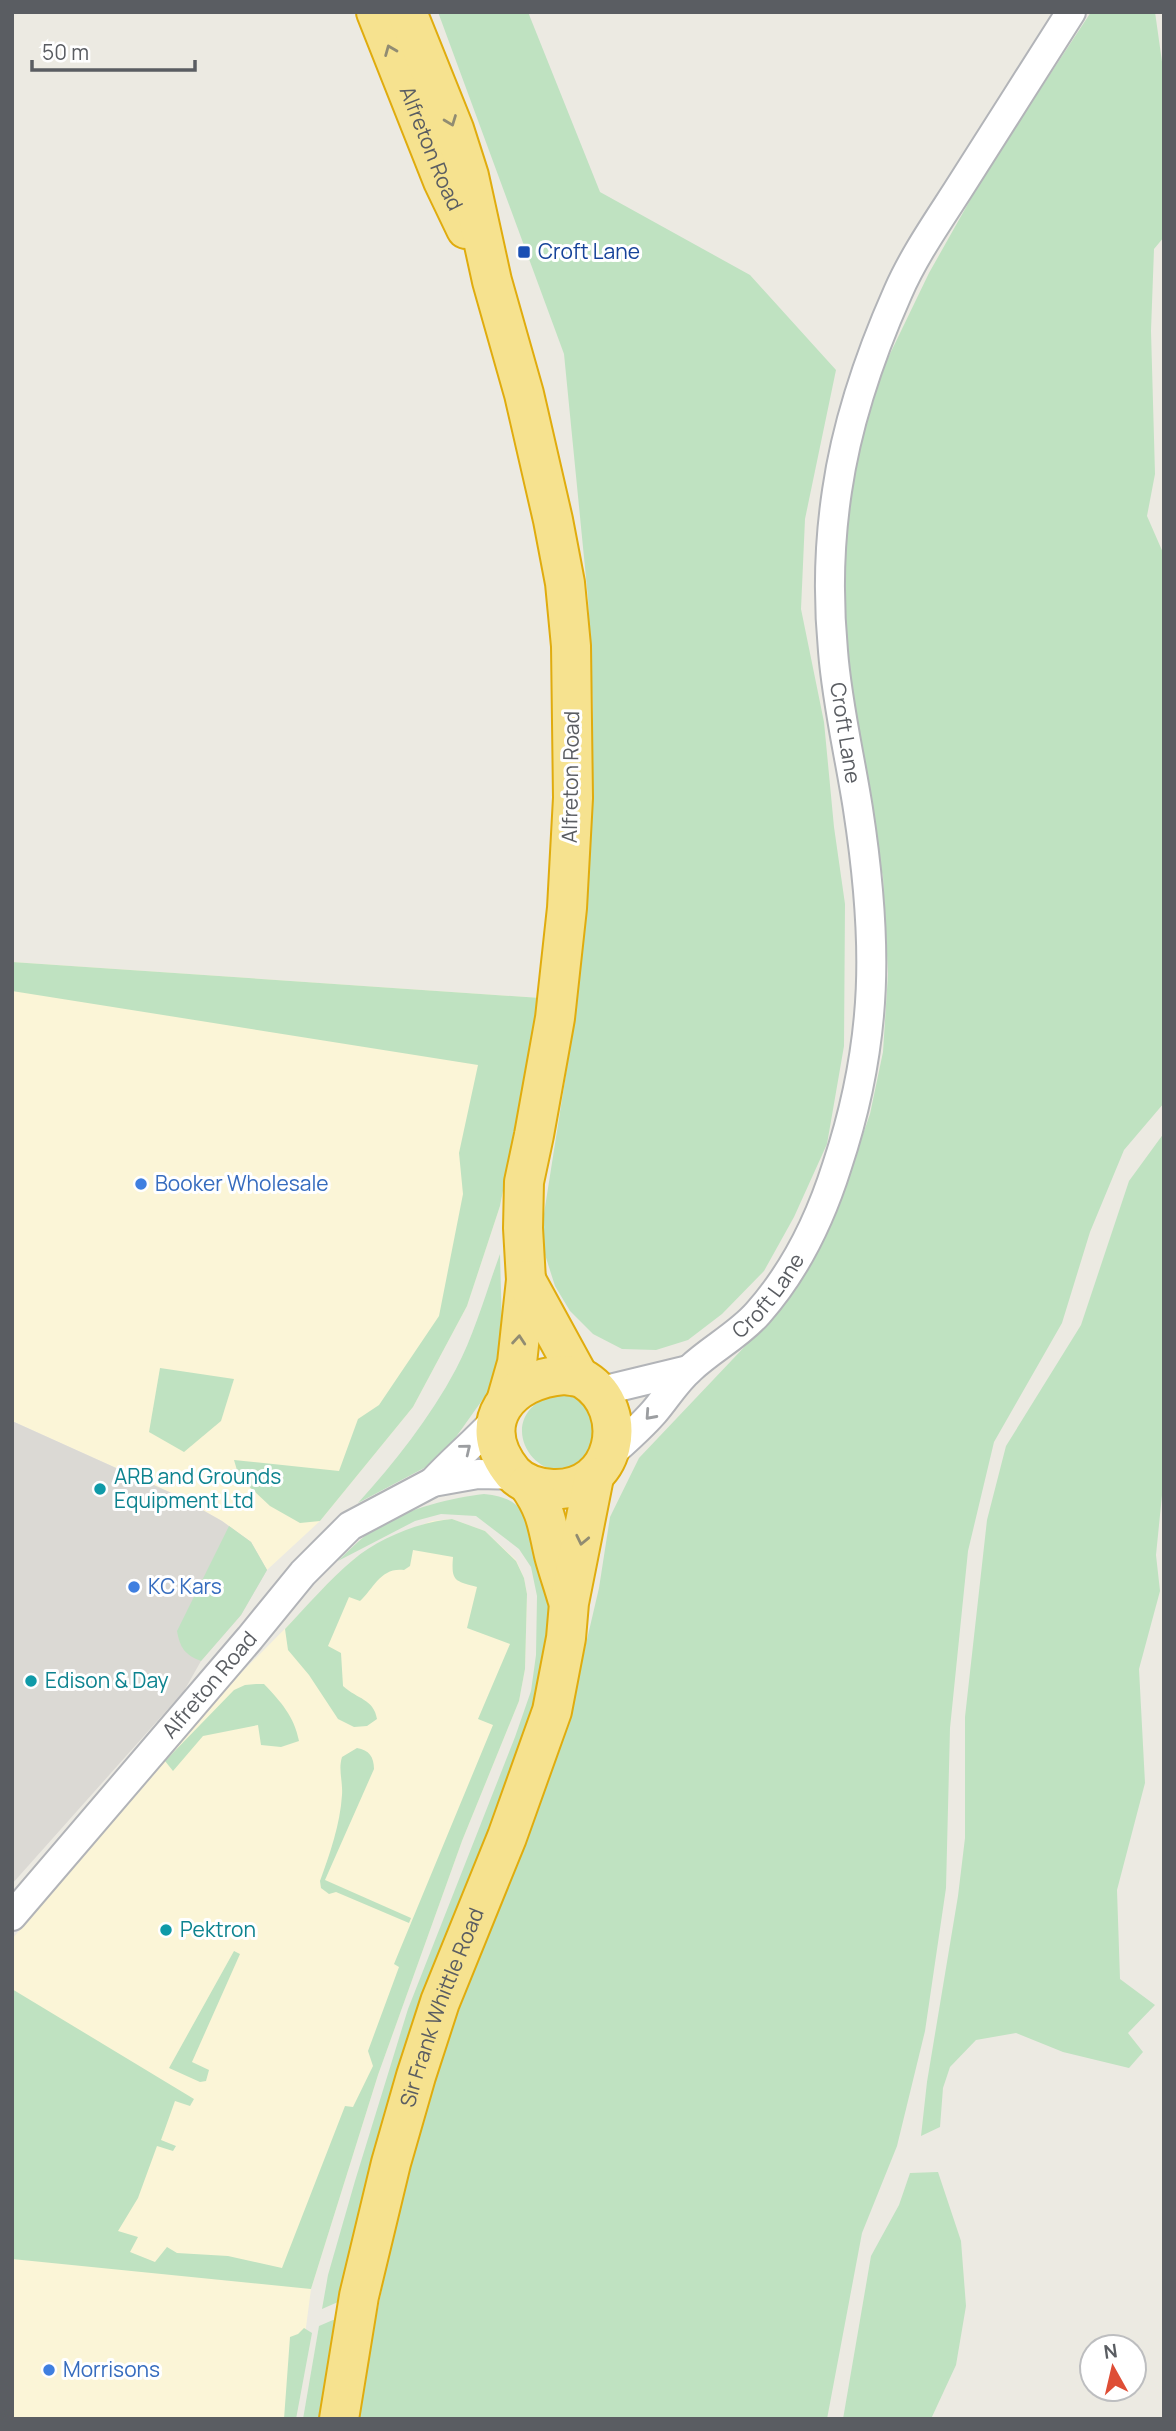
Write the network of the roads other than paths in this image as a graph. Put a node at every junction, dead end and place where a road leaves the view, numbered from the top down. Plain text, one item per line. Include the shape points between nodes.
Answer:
1 (376, 12) edge
2 (407, 12) edge
3 (1071, 12) edge
4 (492, 281) junction
5 (526, 1280) junction
6 (688, 1370) junction
7 (588, 1385) junction
8 (503, 1407) junction
9 (601, 1466) junction
10 (521, 1479) junction
11 (433, 1482) junction
12 (569, 1603) junction
13 (12, 1916) edge
14 (339, 2419) edge

4 -> 1 highway, Alfreton Road via 443,181
2 -> 4 highway, Alfreton Road via 469,176
3 - 6 street, Croft Lane via 899,289 850,427 833,522 830,609 869,886 872,982 862,1078 828,1193 800,1255 755,1317
4 - 5 highway, Alfreton Road via 554,520 569,615 572,671 573,798 567,908 555,1018 524,1182
5 - 7 highway, Alfreton Road
8 -> 5 highway, Alfreton Road via 517,1363
6 - 7 street, Croft Lane
6 -> 9 street, Croft Lane
7 - 8 highway via 564,1375 541,1379 518,1389
7 - 9 highway via 610,1418 611,1443
8 - 10 highway via 499,1445
11 -> 8 street, Alfreton Road via 480,1437
9 - 10 highway via 574,1487 541,1489
9 -> 12 highway, Sir Frank Whittle Road
10 - 11 street, Alfreton Road via 478,1474
10 - 12 highway, Sir Frank Whittle Road via 541,1502
11 - 13 street, Alfreton Road via 350,1526 326,1548
12 - 14 highway, Sir Frank Whittle Road via 552,1711 440,2002 391,2163 359,2295

